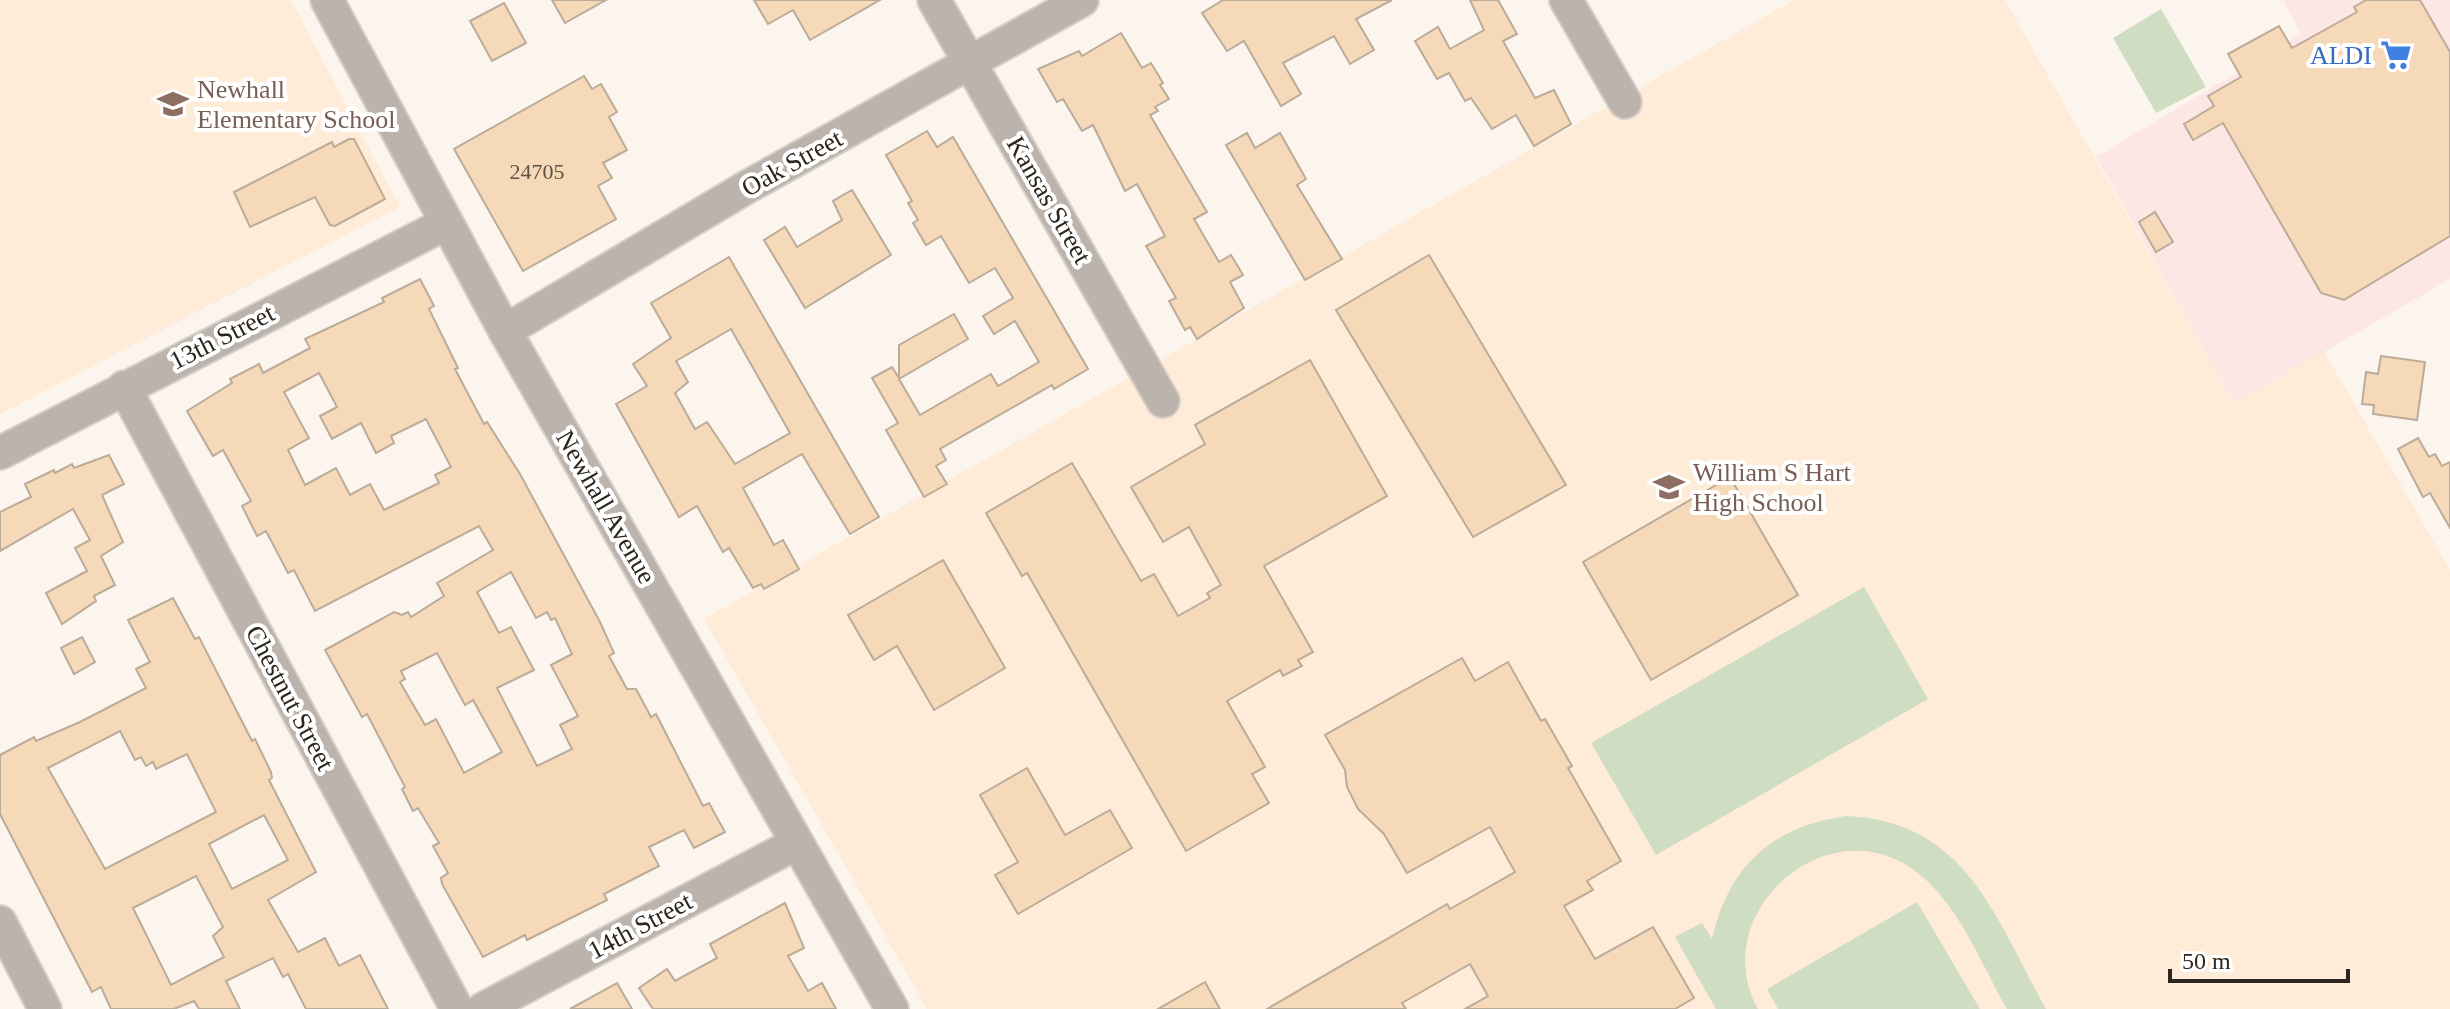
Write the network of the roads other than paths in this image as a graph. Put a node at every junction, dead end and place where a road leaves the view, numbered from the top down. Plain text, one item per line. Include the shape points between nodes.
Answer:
1 (327, 0) edge
2 (934, 0) edge
3 (1082, 0) edge
4 (1566, 0) edge
5 (971, 64) junction
6 (1625, 102) dead end
7 (445, 224) junction
8 (505, 331) junction
9 (124, 387) junction
10 (1163, 401) dead end
11 (0, 453) edge
12 (797, 843) junction
13 (0, 922) edge
14 (45, 1009) edge
15 (457, 1009) edge
16 (483, 1009) edge
17 (892, 1009) edge

1 - 7 street, Newhall Avenue
2 - 5 street, Kansas Street
3 - 5 street, Oak Street
4 - 6 street
5 - 8 street, Oak Street via 747,187
5 - 10 street, Kansas Street
7 - 8 street, Newhall Avenue
7 - 9 street, 13th Street
8 - 12 street, Newhall Avenue
9 - 11 street, 13th Street
9 - 15 street, Chestnut Street
12 - 16 street, 14th Street
12 - 17 street, Newhall Avenue
13 - 14 street

